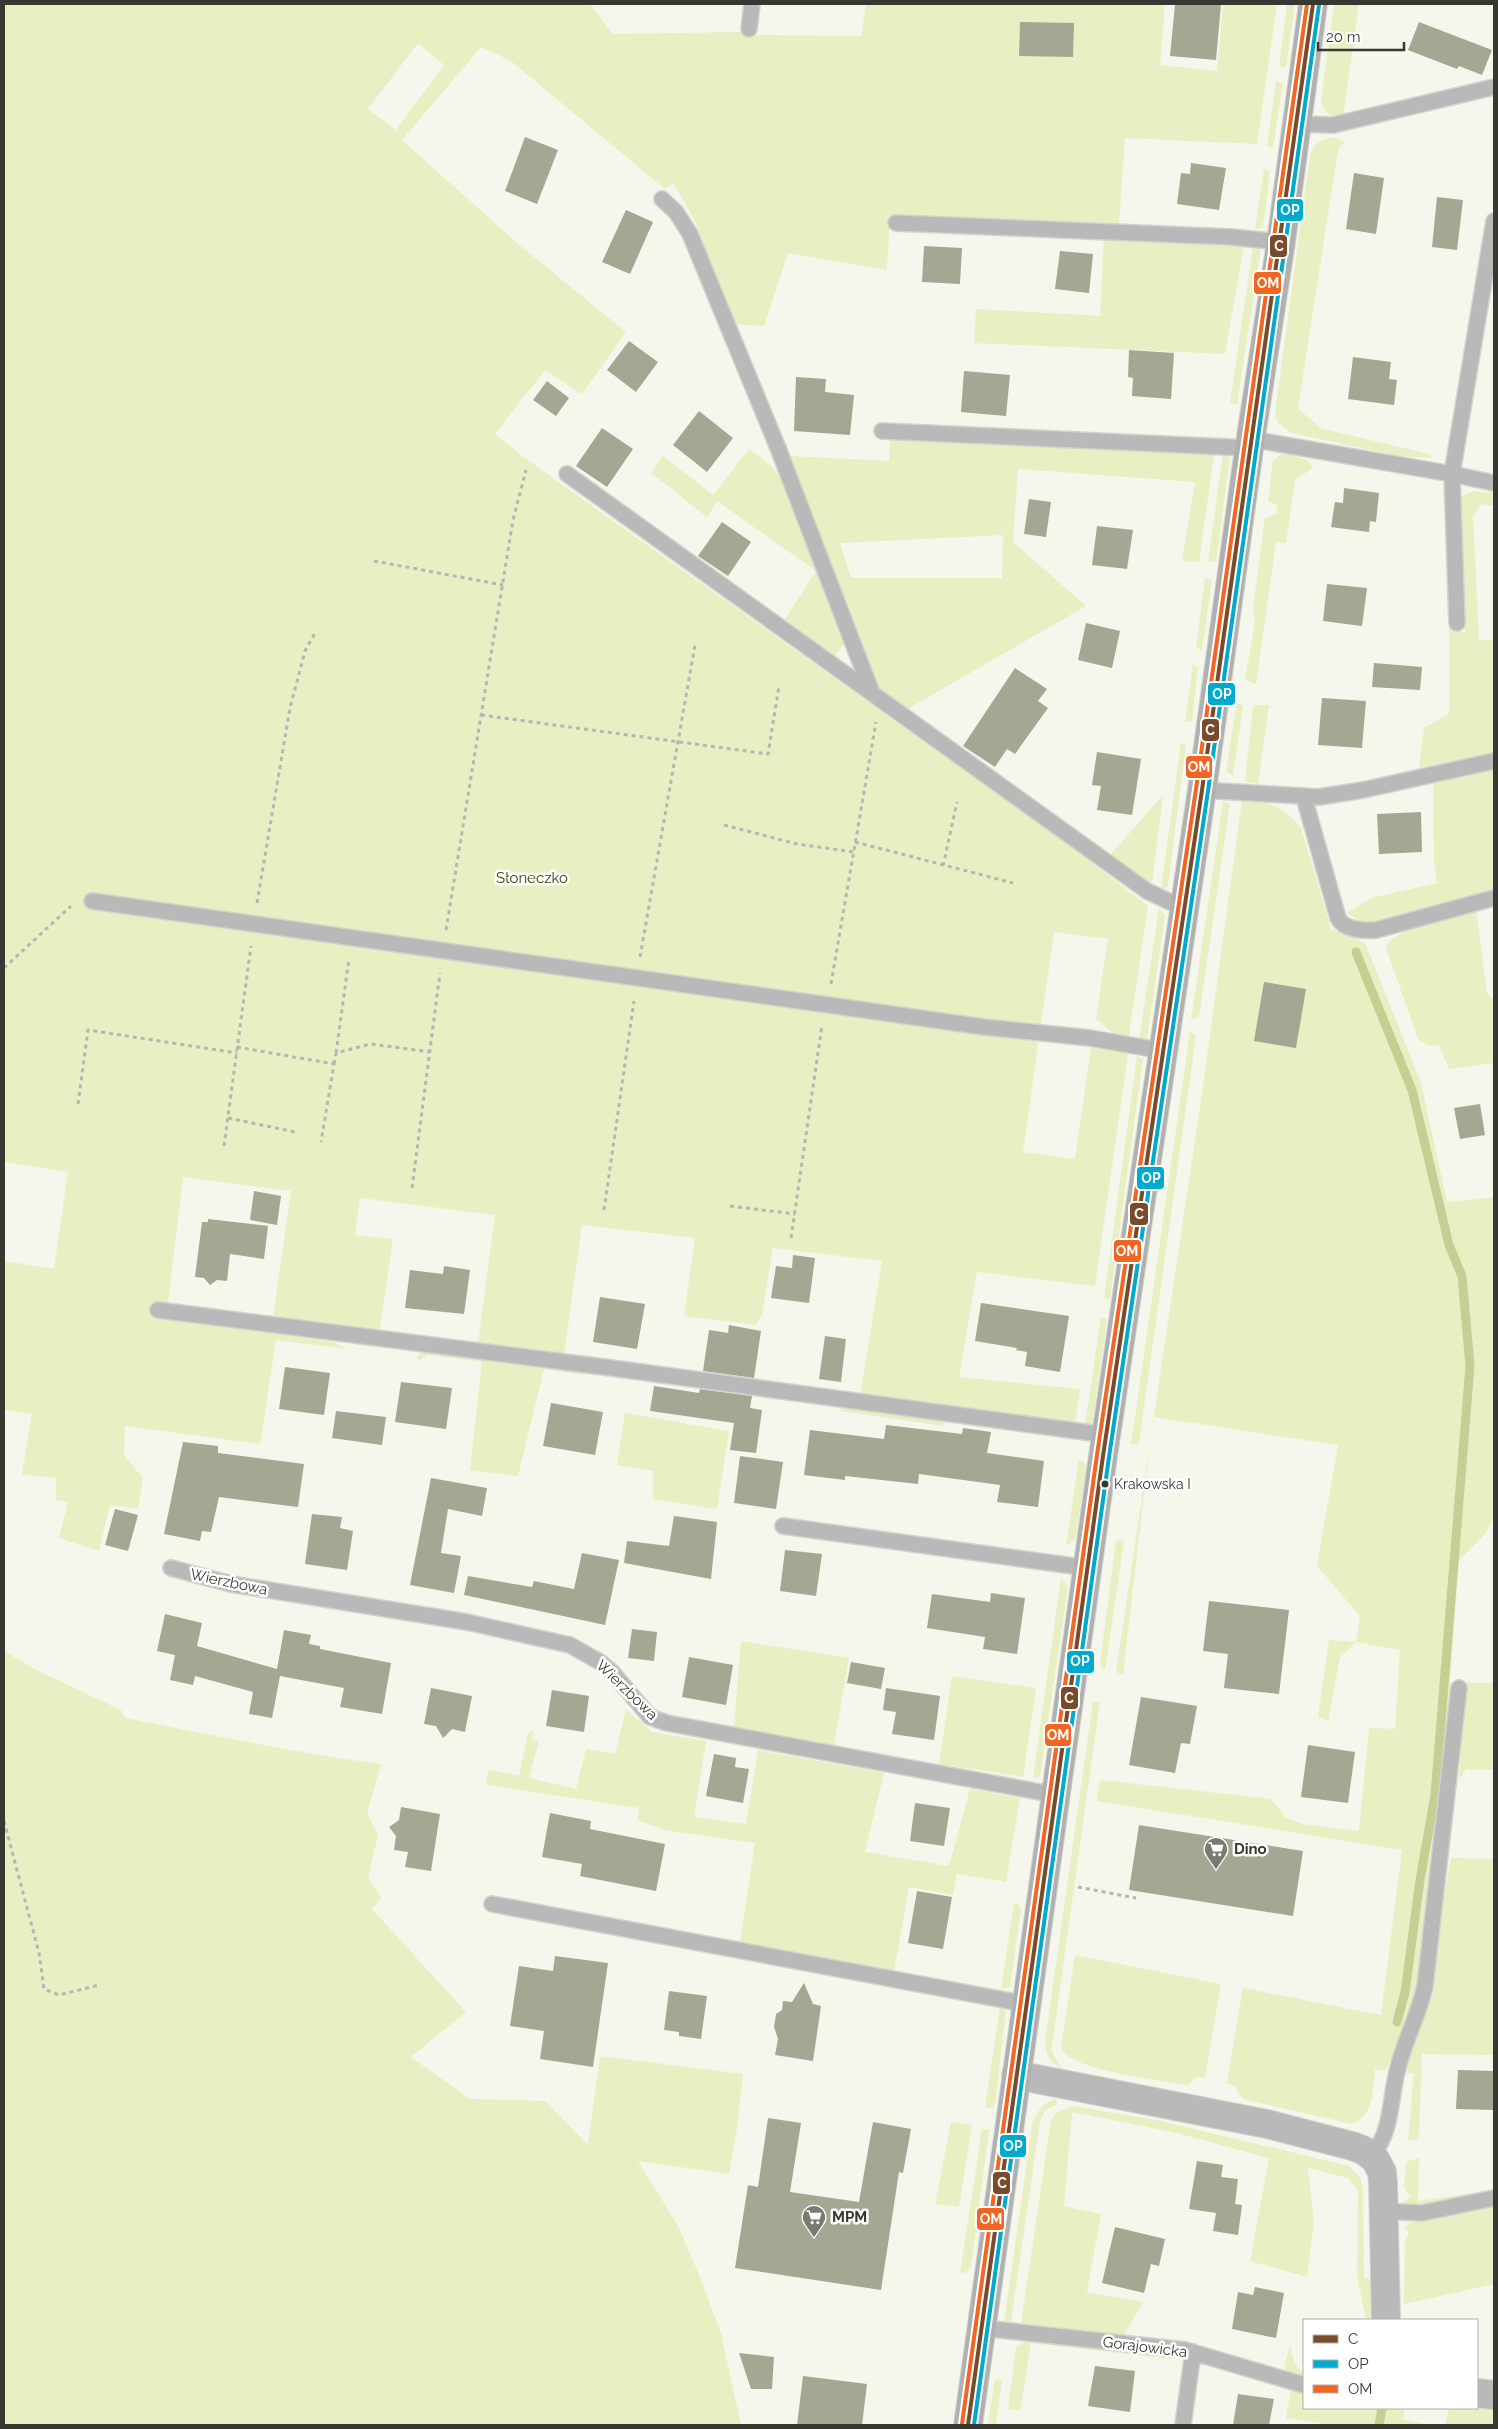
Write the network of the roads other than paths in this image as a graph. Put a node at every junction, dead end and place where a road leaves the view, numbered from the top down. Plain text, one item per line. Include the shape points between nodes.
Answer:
1 (752, 4) edge
2 (1313, 4) edge
3 (748, 29) dead end
4 (1494, 87) edge
5 (1297, 124) junction
6 (662, 199) dead end
7 (1494, 221) edge
8 (896, 223) dead end
9 (1281, 242) junction
10 (882, 431) dead end
11 (1250, 444) junction
12 (567, 474) dead end
13 (1452, 474) junction
14 (1494, 483) edge
15 (1457, 623) dead end
16 (872, 693) junction
17 (1494, 761) edge
18 (1202, 790) junction
19 (1304, 798) junction
20 (1494, 898) edge
21 (92, 901) road end
22 (1185, 909) junction
23 (1164, 1051) junction
24 (158, 1310) dead end
25 (1107, 1435) junction
26 (783, 1526) dead end
27 (171, 1568) dead end
28 (1088, 1568) junction
29 (1460, 1688) dead end
30 (1056, 1795) junction
31 (492, 1904) dead end
32 (1026, 2004) junction
33 (1016, 2075) junction
34 (1372, 2156) junction
35 (1494, 2198) edge
36 (1383, 2211) junction
37 (1386, 2319) edge
38 (982, 2328) junction
39 (1193, 2352) junction
40 (1303, 2385) edge
41 (1478, 2393) edge
42 (1494, 2395) edge
43 (968, 2425) edge
44 (1183, 2425) edge

1 - 3 lane
2 - 5 main road
4 - 5 lane via 1333,125
5 - 9 main road
6 - 16 lane via 676,212 690,234 778,448
7 - 13 lane
8 - 9 lane via 1222,236
9 - 11 main road
10 - 11 lane
11 - 13 lane
11 - 18 main road
12 - 16 lane
13 - 14 lane
13 - 15 lane
16 - 22 lane via 1147,891
17 - 19 lane via 1364,790
18 - 19 lane
18 - 22 main road
19 - 20 lane via 1342,924 1360,930 1376,930
21 - 23 lane via 984,1027 1090,1038
22 - 23 main road
23 - 25 main road
24 - 25 lane
25 - 28 main road
26 - 28 lane
27 - 30 lane, Wierzbowa via 231,1584 467,1622 570,1645 600,1662 650,1716 667,1724
28 - 30 main road
29 - 34 lane via 1425,1986 1398,2067 1388,2128
30 - 32 main road
31 - 32 lane
32 - 33 main road
33 - 34 street via 1267,2124 1352,2146
33 - 38 main road
34 - 36 street via 1383,2177
35 - 36 lane via 1431,2212
36 - 37 street
38 - 39 lane, Gorajowicka
38 - 43 main road
39 - 40 lane, Gorajowicka
39 - 44 lane
41 - 42 street

